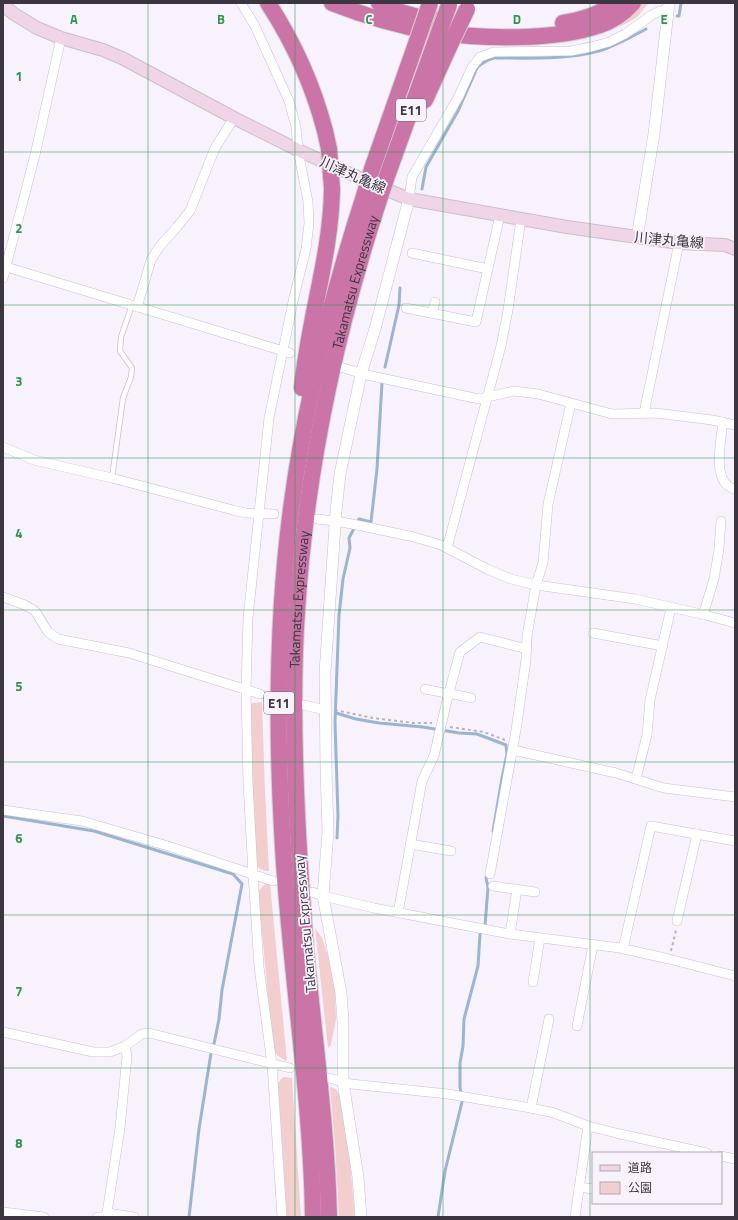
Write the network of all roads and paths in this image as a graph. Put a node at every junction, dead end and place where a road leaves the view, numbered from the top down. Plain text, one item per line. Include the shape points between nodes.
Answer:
1 (242, 3) edge
2 (268, 3) edge
3 (332, 3) edge
4 (379, 3) edge
5 (430, 3) edge
6 (614, 3) edge
7 (633, 3) edge
8 (449, 4) edge
9 (3, 5) edge
10 (469, 6) edge
11 (669, 6) edge
12 (61, 38) junction
13 (442, 45) junction
14 (234, 118) junction
15 (298, 150) junction
16 (409, 199) junction
17 (371, 200) junction
18 (500, 216) junction
19 (521, 219) junction
20 (637, 238) junction
21 (680, 243) junction
22 (735, 249) edge
23 (412, 253) dead end
24 (5, 266) edge
25 (488, 269) junction
26 (3, 278) edge
27 (435, 302) dead end
28 (135, 306) junction
29 (406, 308) dead end
30 (432, 314) junction
31 (287, 353) junction
32 (340, 367) dead end
33 (361, 374) junction
34 (487, 397) junction
35 (571, 403) junction
36 (644, 413) junction
37 (723, 422) junction
38 (735, 425) edge
39 (3, 447) edge
40 (112, 478) junction
41 (735, 489) edge
42 (291, 510) junction
43 (260, 514) junction
44 (274, 514) dead end
45 (317, 519) dead end
46 (336, 521) junction
47 (721, 521) dead end
48 (447, 548) junction
49 (536, 585) junction
50 (3, 597) edge
51 (671, 608) junction
52 (702, 615) junction
53 (735, 623) edge
54 (593, 633) dead end
55 (663, 646) junction
56 (527, 649) junction
57 (425, 689) dead end
58 (246, 690) junction
59 (260, 694) tunnel mouth
60 (448, 694) junction
61 (471, 698) dead end
62 (304, 705) dead end
63 (325, 710) junction
64 (338, 710) dead end
65 (440, 728) junction
66 (513, 747) junction
67 (636, 779) junction
68 (735, 797) edge
69 (3, 810) edge
70 (697, 834) junction
71 (735, 841) edge
72 (410, 844) junction
73 (452, 851) dead end
74 (253, 874) junction
75 (490, 874) dead end
76 (273, 881) dead end
77 (494, 886) dead end
78 (517, 889) junction
79 (312, 892) dead end
80 (535, 892) dead end
81 (323, 896) junction
82 (398, 913) junction
83 (677, 921) joint
84 (510, 934) junction
85 (540, 938) junction
86 (593, 945) junction
87 (623, 949) junction
88 (669, 959) junction
89 (735, 976) edge
90 (533, 982) dead end
91 (549, 1019) dead end
92 (577, 1026) dead end
93 (3, 1032) edge
94 (125, 1046) junction
95 (272, 1064) junction
96 (290, 1068) dead end
97 (329, 1078) dead end
98 (343, 1082) junction
99 (530, 1108) junction
100 (588, 1126) junction
101 (702, 1152) edge
102 (722, 1156) edge
103 (735, 1159) edge
104 (579, 1187) junction
105 (592, 1189) edge
106 (3, 1212) edge
107 (107, 1213) junction
108 (44, 1217) edge
109 (97, 1217) edge
110 (134, 1217) edge
111 (282, 1217) edge
112 (313, 1217) edge
113 (329, 1217) edge
114 (361, 1217) edge
115 (575, 1217) edge

1 - 15 street via 289,101 296,127
2 - 42 highway, bridge via 288,35 320,110 329,149 332,188 330,232 303,382
3 - 7 highway via 366,16 408,26 460,35 505,37 552,35 588,29 602,25
4 - 6 highway via 396,11 433,20 480,26 534,26 570,22 600,13
5 - 17 highway, Takamatsu Expressway / E11, bridge via 372,169
8 - 13 highway, Takamatsu Expressway / E11, bridge
9 - 12 main road, 川津丸亀線 via 24,21
10 - 13 highway, bridge
11 - 16 street via 625,34 591,47 494,52 480,57 472,67 459,96 412,177
11 - 20 street via 654,134
12 - 14 main road, 川津丸亀線 via 122,58
12 - 24 street via 35,155
13 - 17 highway, Takamatsu Expressway / E11, bridge via 387,176
14 - 15 main road, 川津丸亀線
14 - 28 street via 215,148 190,211 151,260
15 - 16 main road, 川津丸亀線
15 - 31 street via 308,202 309,223 306,249 294,297
16 - 18 main road, 川津丸亀線
16 - 33 street
17 - 42 highway, Takamatsu Expressway / E11 via 338,280 324,334 311,390
17 - 113 highway, Takamatsu Expressway / E11 via 325,400 307,511 297,610 294,690 298,832 306,951 326,1146
18 - 19 main road, 川津丸亀線
18 - 25 street
19 - 20 main road, 川津丸亀線
19 - 34 street via 508,310
20 - 21 main road, 川津丸亀線
21 - 22 main road, 川津丸亀線 via 725,245
21 - 36 street
23 - 25 street
24 - 26 street
24 - 28 street
25 - 30 street via 476,322
27 - 30 street
28 - 31 street
28 - 40 lane via 121,337 120,351 132,368 124,398
29 - 30 street
31 - 43 street via 269,418
32 - 33 street
33 - 34 street via 479,399
33 - 46 street via 340,474
34 - 35 street via 514,391 538,394
34 - 48 street
35 - 36 street via 612,414
35 - 49 street via 548,504 543,563
36 - 37 street
37 - 38 street
37 - 41 street via 719,470 722,480 730,488
39 - 40 street via 34,460
40 - 43 street via 232,510
42 - 112 highway, Takamatsu Expressway / E11 via 282,605 279,755 282,832 311,1155
43 - 44 street
43 - 58 street via 248,618
45 - 46 street
46 - 48 street via 414,537
46 - 63 street
47 - 52 street via 714,579
48 - 49 street via 511,579
49 - 51 street
49 - 56 street
50 - 58 street via 35,611 48,632 58,639 129,653
51 - 52 street
51 - 55 street
52 - 53 street
54 - 55 street
55 - 67 street via 650,700 647,735
56 - 60 street via 480,637 460,652
56 - 66 street
57 - 60 street
58 - 59 street
58 - 74 street
60 - 61 street
60 - 65 street
62 - 63 street
63 - 81 street via 328,832
64 - 65 path via 373,718 427,722
65 - 66 path via 484,732
65 - 72 street via 434,756 422,781
66 - 67 street
66 - 75 street
67 - 68 street via 664,788
69 - 74 street via 82,821
70 - 71 street
70 - 83 street
70 - 87 street via 651,826
72 - 73 street
72 - 82 street
74 - 76 street
74 - 95 street via 259,967
77 - 78 street
78 - 80 street
78 - 84 street
79 - 81 street
81 - 82 street
81 - 98 street via 342,993
82 - 84 street
83 - 88 path
84 - 85 street
85 - 86 street
85 - 90 street
86 - 87 street
86 - 92 street
87 - 88 street
88 - 89 street
91 - 99 street
93 - 94 street via 93,1052 110,1052
94 - 95 street via 142,1034 149,1033
94 - 107 street via 127,1056 120,1121
95 - 96 street
95 - 111 street
97 - 98 street
98 - 99 street via 448,1094
98 - 114 street via 358,1178
99 - 100 street via 554,1113
100 - 101 street
100 - 104 street
102 - 103 street
104 - 105 street
104 - 115 street
106 - 108 street
107 - 109 street via 104,1217
107 - 110 street

